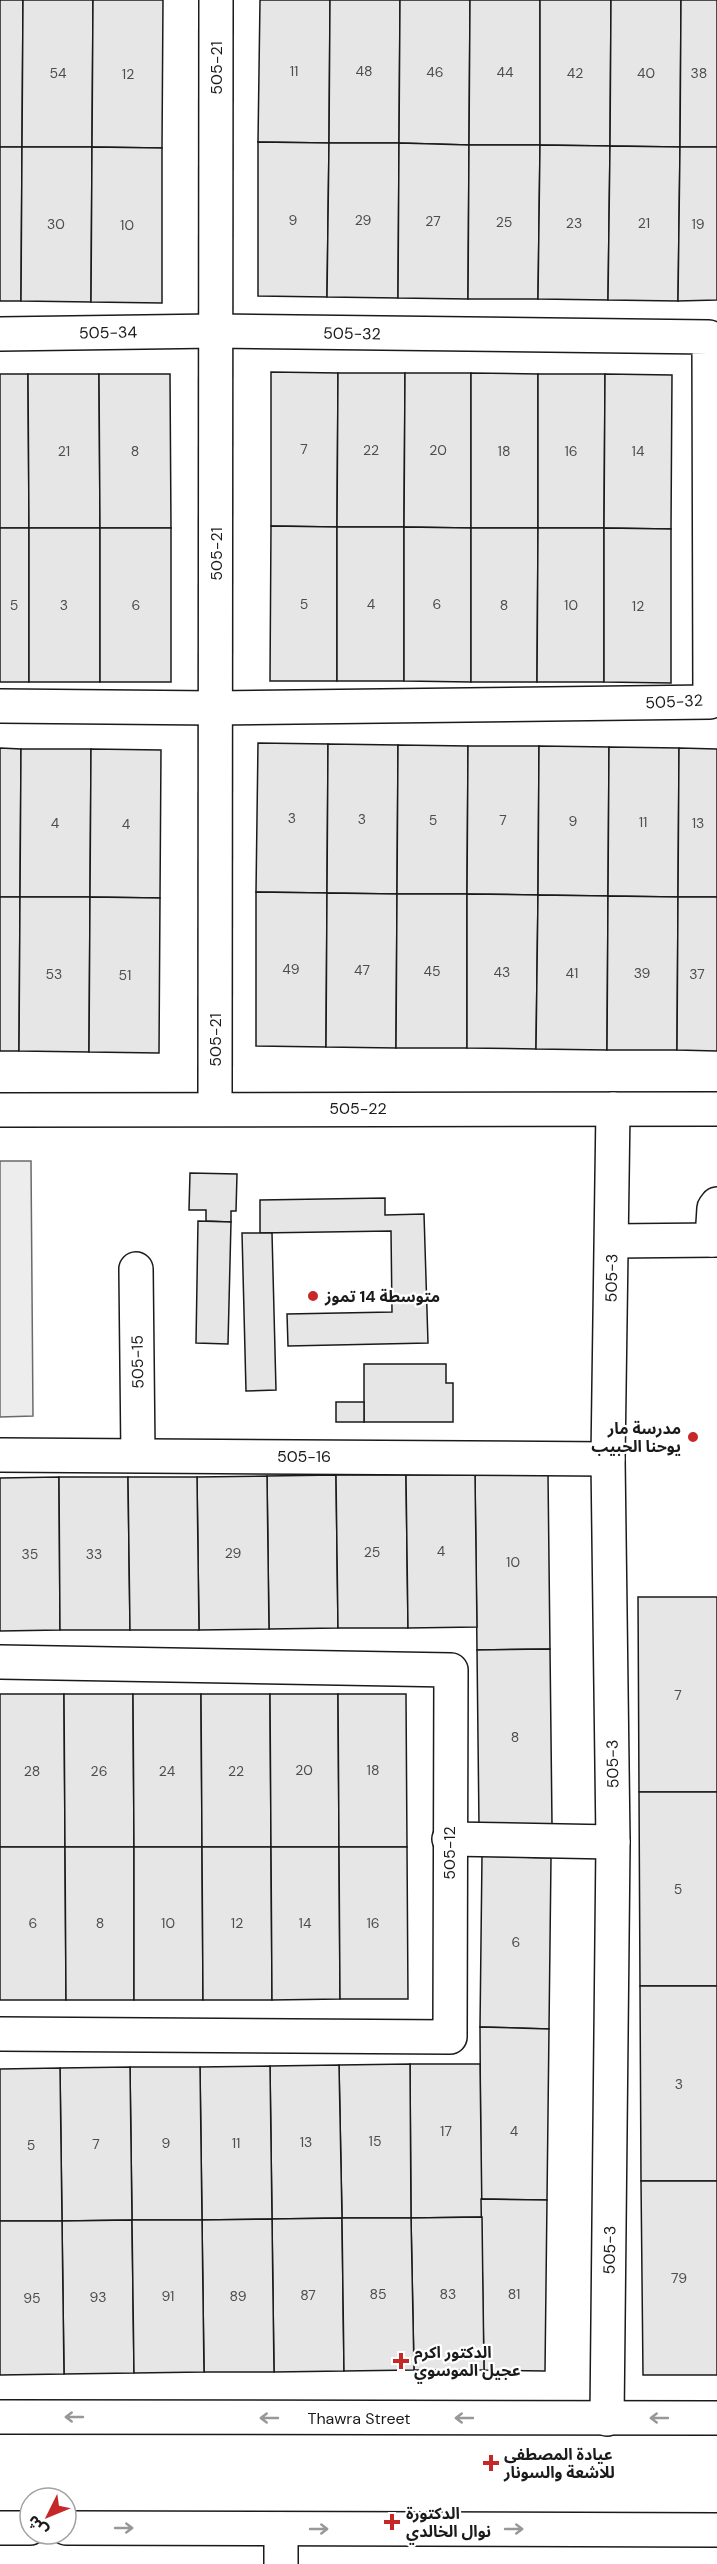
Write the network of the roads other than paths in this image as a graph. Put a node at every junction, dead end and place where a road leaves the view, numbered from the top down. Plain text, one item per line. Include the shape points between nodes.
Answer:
1 (216, 0) edge
2 (216, 331) junction
3 (0, 333) edge
4 (713, 521) edge
5 (0, 706) edge
6 (215, 708) junction
7 (215, 1108) junction
8 (613, 1108) junction
9 (717, 1109) edge
10 (0, 1110) edge
11 (717, 1204) edge
12 (612, 1240) junction
13 (715, 1240) edge
14 (136, 1269) dead end
15 (0, 1455) edge
16 (138, 1455) junction
17 (608, 1459) junction
18 (0, 1662) edge
19 (449, 1839) junction
20 (613, 1842) junction
21 (0, 2034) edge
22 (0, 2417) edge
23 (717, 2418) edge
24 (607, 2419) junction
25 (0, 2528) edge
26 (18, 2528) edge
27 (78, 2528) edge
28 (281, 2529) junction
29 (717, 2530) edge
30 (281, 2564) edge

1 - 2 street, 505-21
2 - 3 street, 505-34
2 - 4 street, 505-32 via 709,337
2 - 6 street, 505-21
4 - 6 street, 505-32 via 710,702
5 - 6 street
6 - 7 street, 505-21
7 - 8 street, 505-22
7 - 10 street, 505-22
8 - 9 street, 505-22
8 - 12 street, 505-3
11 - 13 street
12 - 13 street
12 - 17 street, 505-3
14 - 16 street, 505-15
15 - 16 street, 505-16
16 - 17 street, 505-16
17 - 20 street, 505-3
18 - 19 street, 505-12 via 451,1670
19 - 20 street
19 - 21 street, 505-12 via 450,2037
20 - 24 street, 505-3
24 -> 22 street, Thawra Street
23 -> 24 street, Thawra Street
25 - 26 street
27 -> 28 street
28 -> 29 street
28 - 30 street

